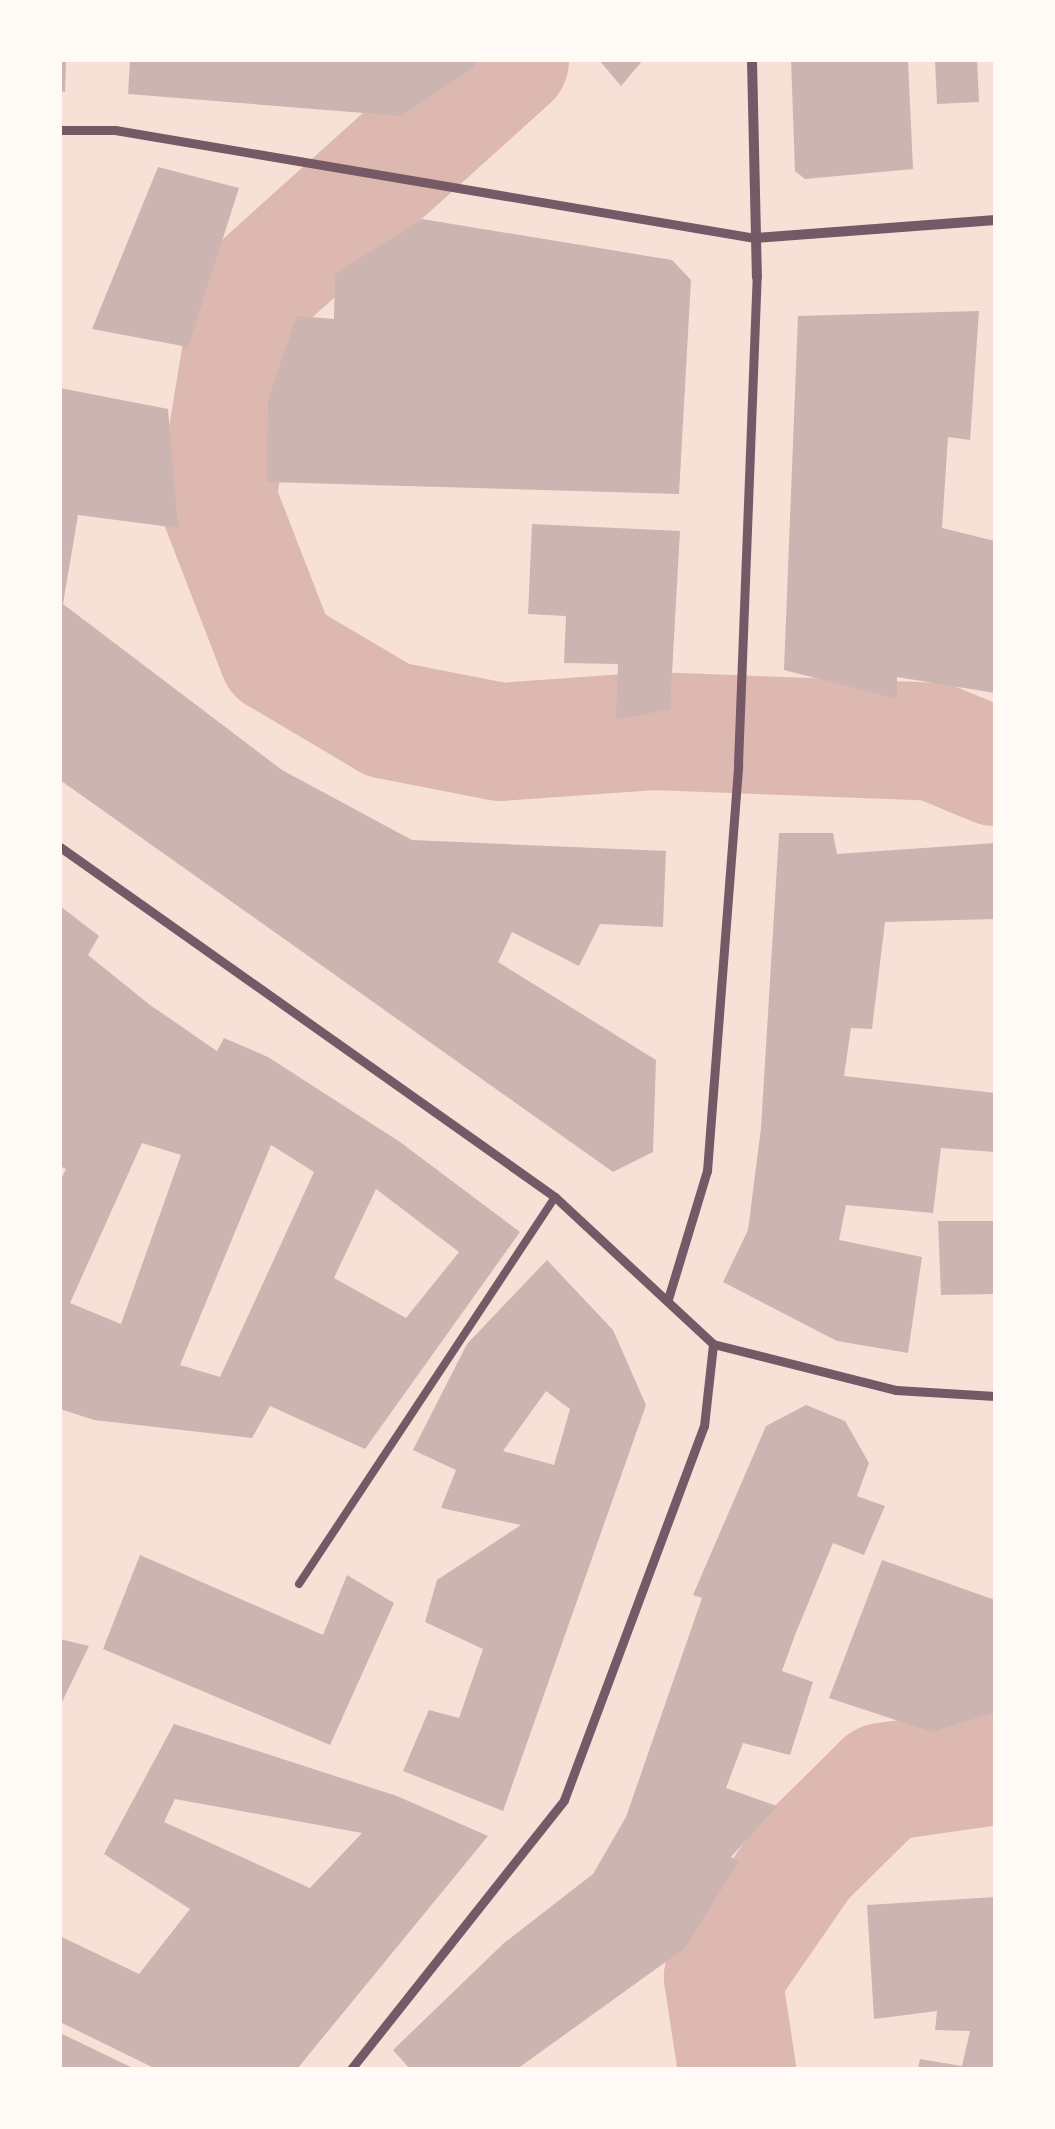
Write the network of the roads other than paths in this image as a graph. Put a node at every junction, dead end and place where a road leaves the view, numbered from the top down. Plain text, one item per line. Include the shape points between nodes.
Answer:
1 (752, 60) edge
2 (60, 130) edge
3 (995, 220) edge
4 (755, 238) junction
5 (758, 277) joint
6 (60, 847) edge
7 (555, 1197) junction
8 (668, 1299) junction
9 (713, 1344) junction
10 (995, 1396) edge
11 (299, 1584) dead end
12 (350, 2069) edge

1 - 4 street
2 - 4 street via 115,130
3 - 4 street
4 - 5 street
5 - 8 street via 738,764 707,1171
6 - 7 street
7 - 8 street
7 - 11 lane
8 - 9 street
9 - 10 street via 896,1390
9 - 12 street via 704,1426 564,1800

